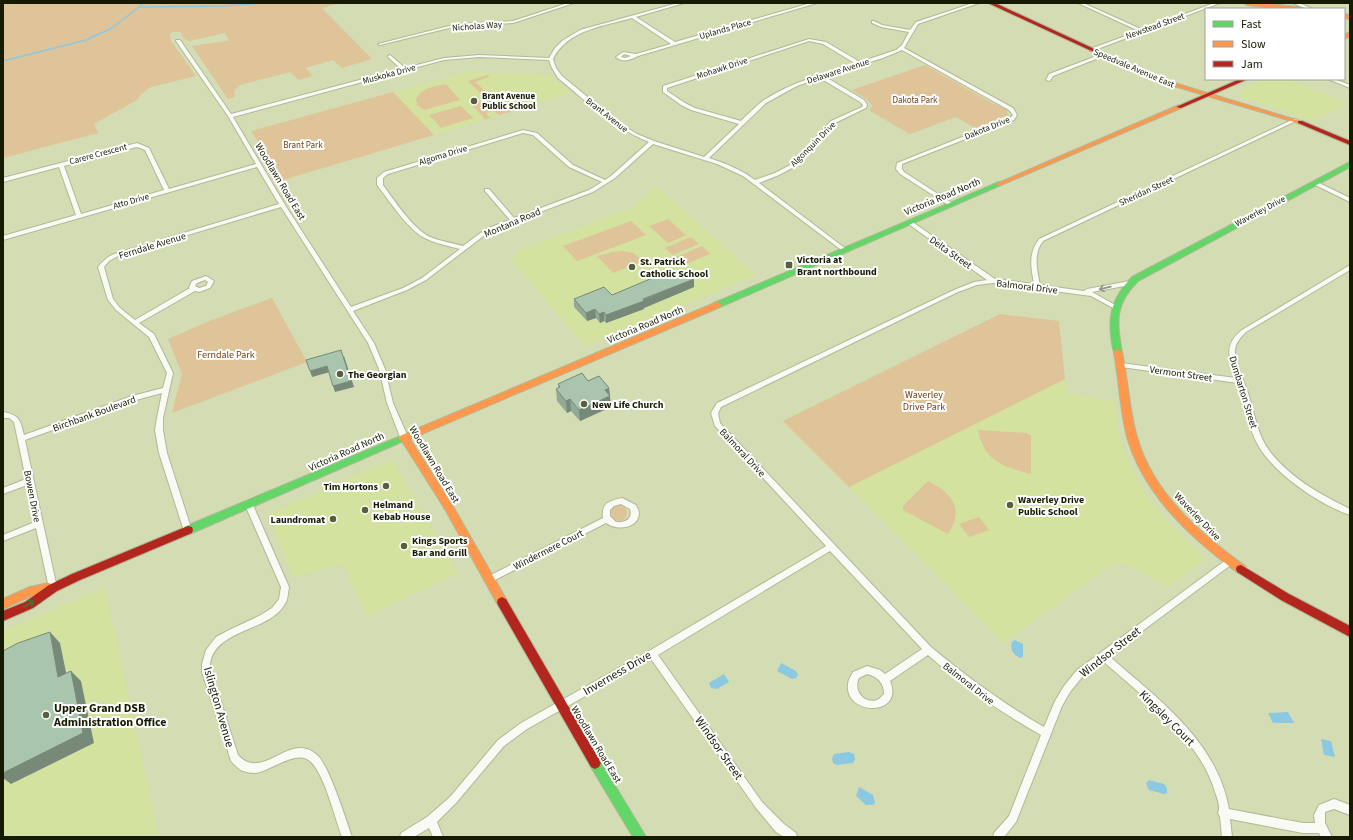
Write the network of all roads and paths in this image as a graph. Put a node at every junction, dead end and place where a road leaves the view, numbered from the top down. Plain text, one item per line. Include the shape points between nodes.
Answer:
1 (572, 3) edge
2 (682, 3) edge
3 (815, 3) edge
4 (977, 3) edge
5 (991, 3) edge
6 (1080, 3) edge
7 (1218, 3) edge
8 (1247, 3) edge
9 (1295, 3) edge
10 (1290, 8) edge
11 (1308, 8) edge
12 (633, 17) junction
13 (873, 22) dead end
14 (1143, 30) junction
15 (911, 31) junction
16 (178, 41) dead end
17 (380, 44) dead end
18 (674, 44) junction
19 (903, 49) junction
20 (1092, 50) junction
21 (636, 55) dead end
22 (1104, 55) junction
23 (390, 56) dead end
24 (551, 59) junction
25 (860, 64) junction
26 (404, 70) junction
27 (822, 77) junction
28 (1048, 80) dead end
29 (1243, 80) edge
30 (1332, 80) edge
31 (1350, 87) edge
32 (1207, 95) junction
33 (230, 116) junction
34 (1296, 120) junction
35 (742, 123) junction
36 (652, 142) junction
37 (1350, 144) edge
38 (706, 158) junction
39 (1350, 164) edge
40 (61, 165) junction
41 (258, 165) junction
42 (3, 180) edge
43 (606, 182) junction
44 (756, 182) junction
45 (1315, 183) junction
46 (487, 190) dead end
47 (167, 191) junction
48 (1350, 200) edge
49 (950, 204) junction
50 (282, 205) junction
51 (79, 216) junction
52 (513, 220) junction
53 (909, 222) junction
54 (3, 238) edge
55 (463, 248) junction
56 (844, 250) junction
57 (1350, 267) edge
58 (993, 281) junction
59 (1130, 283) junction
60 (1037, 287) junction
61 (193, 288) dead end
62 (1081, 292) junction
63 (1115, 307) junction
64 (349, 310) junction
65 (136, 322) junction
66 (1122, 365) junction
67 (1240, 381) junction
68 (167, 389) junction
69 (3, 415) edge
70 (404, 437) junction
71 (21, 439) junction
72 (30, 481) junction
73 (3, 491) edge
74 (249, 505) junction
75 (1350, 512) edge
76 (607, 519) dead end
77 (39, 524) junction
78 (188, 531) junction
79 (3, 538) edge
80 (830, 547) junction
81 (1229, 562) junction
82 (490, 580) junction
83 (53, 588) junction
84 (3, 604) edge
85 (3, 616) edge
86 (1350, 632) edge
87 (928, 650) junction
88 (652, 654) junction
89 (1103, 656) junction
90 (885, 679) junction
91 (560, 705) junction
92 (1046, 733) junction
93 (1350, 810) edge
94 (1224, 813) junction
95 (431, 821) junction
96 (1321, 828) junction
97 (347, 837) edge
98 (405, 837) edge
99 (438, 837) edge
100 (640, 837) edge
101 (792, 837) edge
102 (998, 837) edge
103 (1227, 837) edge
104 (1327, 837) edge

1 - 17 street, Nicholas Way via 513,22 457,26
2 - 12 street
3 - 18 street, Uplands Place
4 - 15 street via 922,21
5 - 20 main road, Speedvale Avenue East
6 - 14 street
7 - 14 street, Newstead Street
8 - 10 main road
9 - 11 street
12 - 18 street
12 - 24 street via 581,31 558,46
13 - 15 street via 881,26
14 - 20 street, Newstead Street
15 - 19 street
16 - 33 street, Woodlawn Road East
18 - 21 street, Uplands Place
19 - 25 street, Delaware Avenue
19 - 49 street, Dakota Drive via 1010,109 1015,115 1012,119 900,163 899,170
20 - 22 main road, Speedvale Avenue East
22 - 28 street via 1051,75
22 - 32 main road, Speedvale Avenue East via 1159,80
23 - 26 street
24 - 26 street, Muskoka Drive via 465,56
24 - 36 street, Brant Avenue via 560,77 617,124
25 - 27 street, Delaware Avenue
25 - 35 street, Mohawk Drive via 824,43 809,40 665,87 665,92 684,104
26 - 33 street, Muskoka Drive
27 - 35 street, Delaware Avenue via 774,96
27 - 44 street, Algonquin Drive via 862,101 864,108 834,122 794,165
29 - 32 main road, Victoria Road North
30 - 31 street
32 - 34 main road, Speedvale Avenue East
32 - 49 main road, Victoria Road North
33 - 41 street, Woodlawn Road East
34 - 37 main road, Speedvale Avenue East
34 - 60 street, Sheridan Street via 1041,240 1033,252
35 - 38 street, Delaware Avenue
36 - 38 street, Brant Avenue
36 - 43 street, Montana Road
38 - 44 street, Brant Avenue via 734,169
39 - 45 main road, Waverley Drive
40 - 42 street, Carere Crescent
40 - 47 street, Carere Crescent via 141,145 147,149
40 - 51 street
41 - 47 street, Atto Drive
41 - 50 street, Woodlawn Road East
43 - 52 street, Montana Road via 578,197
43 - 55 street, Algoma Drive via 571,166 536,134 523,131 386,173 380,178 380,185 413,227 428,238
44 - 56 street, Brant Avenue
45 - 48 street
45 - 59 main road, Waverley Drive via 1153,267
46 - 52 street
47 - 51 street, Atto Drive
49 - 53 main road, Victoria Road North
50 - 64 street, Woodlawn Road East
50 - 65 street, Ferndale Avenue via 116,255 105,262 101,269 110,299 118,309
51 - 54 street, Atto Drive
52 - 55 street, Montana Road via 488,230
53 - 56 main road, Victoria Road North
53 - 58 street, Delta Street
55 - 64 street, Montana Road via 424,279
56 - 70 main road, Victoria Road North
57 - 67 street, Dumbarton Street via 1238,336 1232,350
58 - 60 street, Balmoral Drive
58 - 80 street, Balmoral Drive via 976,283 956,291 715,409 714,418 717,424
59 -> 62 street, Waverley Drive
59 - 63 main road, Waverley Drive via 1120,294
60 - 62 street, Balmoral Drive
61 - 65 street
62 - 63 street, Balmoral Drive via 1100,298
63 - 66 main road, Waverley Drive via 1114,325
64 - 70 street, Woodlawn Road East via 372,343 380,361 390,403
65 - 68 street, Ferndale Avenue via 151,335 159,347 170,373
66 - 67 street, Vermont Street
66 - 81 main road, Waverley Drive via 1134,440 1148,472 1161,494 1182,519
67 - 75 street, Dumbarton Street via 1258,437 1266,452 1282,469 1300,482 1329,502
68 - 71 street, Birchbank Boulevard via 134,398
68 - 78 street, Ferndale Avenue via 159,430 169,474
69 - 71 street, Bowen Drive via 12,416 17,421
70 - 74 main road, Victoria Road North
70 - 82 main road, Woodlawn Road East
71 - 72 street, Bowen Drive
72 - 73 street
72 - 77 street, Bowen Drive
74 - 78 main road, Victoria Road North
74 - 97 street, Islington Avenue via 286,595 277,610 221,639 208,654 207,671 234,758 240,765 250,768 264,767 299,752 310,755 320,766
76 - 82 street, Windermere Court
77 - 79 street
77 - 83 street, Bowen Drive
78 - 83 main road, Victoria Road North
80 - 87 street, Balmoral Drive
80 - 88 street, Inverness Drive
81 - 86 main road, Waverley Drive via 1276,592
81 - 89 street, Windsor Street
82 - 91 main road, Woodlawn Road East
83 - 84 main road, Victoria Road North via 30,592
85 -> 83 main road, Victoria Road North via 29,605
87 - 90 street
87 - 92 street, Balmoral Drive via 965,682 996,704
88 - 91 street, Inverness Drive
88 - 101 street, Windsor Street via 759,805
89 - 92 street, Windsor Street via 1080,673 1067,688
89 - 94 street, Kingsley Court via 1189,737 1217,783
90 - 90 street via 874,671 861,672 853,679 854,694 863,703 880,704 888,696 888,684
91 - 95 street, Inverness Drive via 501,743
91 - 100 main road, Woodlawn Road East
92 - 102 street, Windsor Street via 1013,819
93 - 96 street via 1334,804 1322,808 1319,813
94 - 96 street via 1303,828
94 - 103 street, Kingsley Court
95 - 98 street, Inverness Drive
95 - 99 street
96 - 104 street

